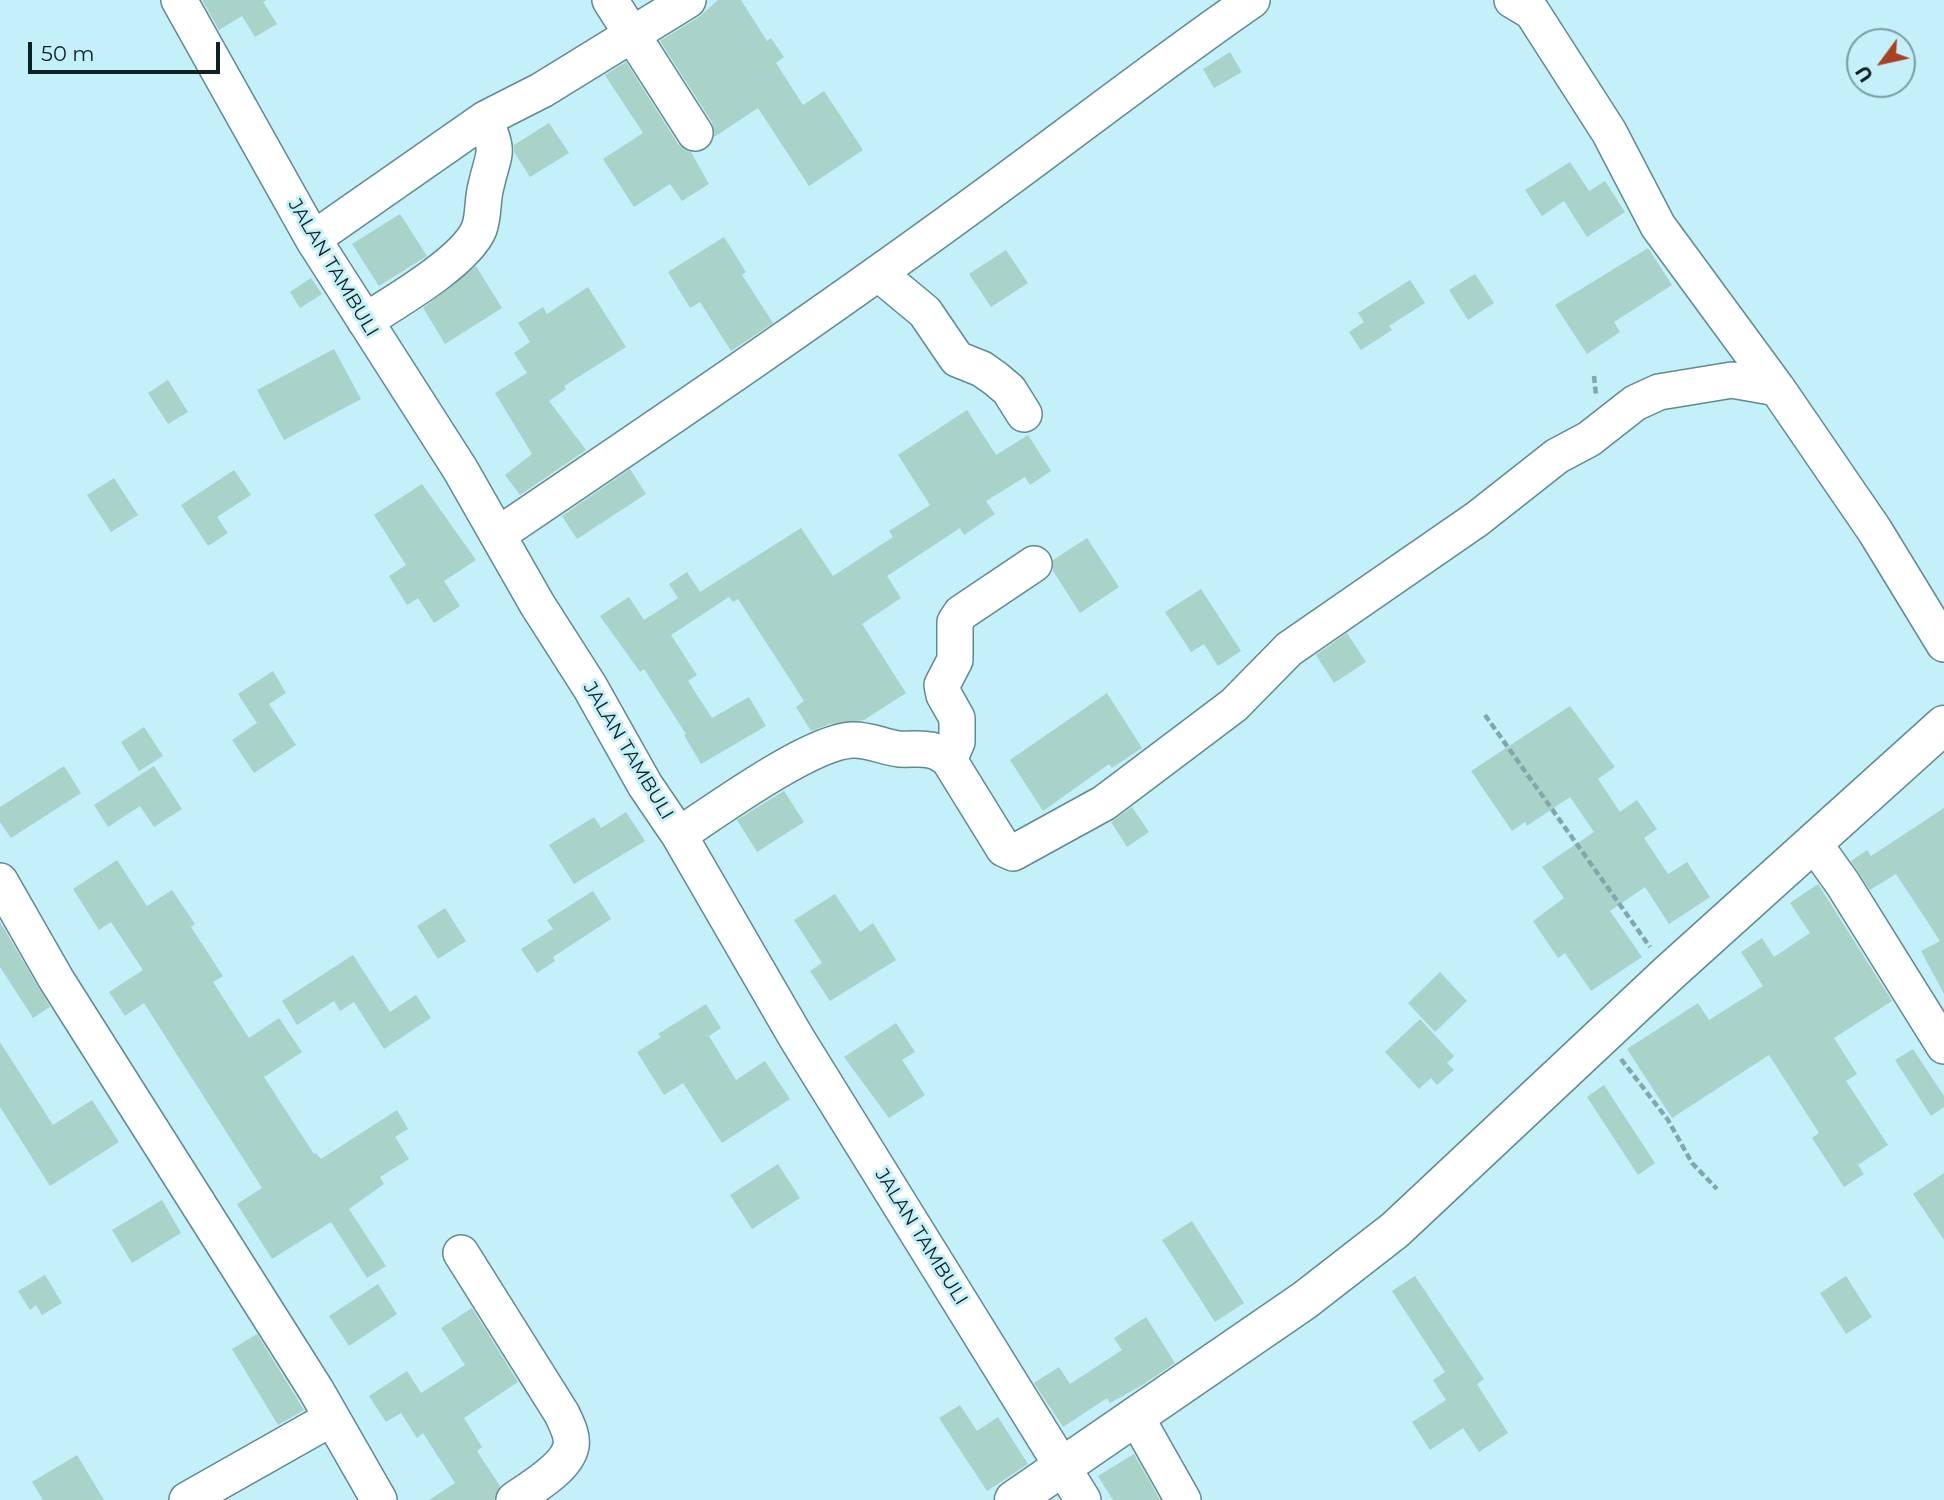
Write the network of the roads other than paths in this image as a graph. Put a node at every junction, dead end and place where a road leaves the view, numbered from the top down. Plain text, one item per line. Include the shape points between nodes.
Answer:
1 (178, 0) edge
2 (610, 0) edge
3 (688, 0) edge
4 (1252, 0) edge
5 (1512, 0) edge
6 (630, 34) junction
7 (485, 119) junction
8 (695, 133) dead end
9 (313, 239) junction
10 (878, 273) junction
11 (365, 321) junction
12 (1777, 388) junction
13 (1024, 414) dead end
14 (499, 534) junction
15 (1034, 564) dead end
16 (1944, 644) edge
17 (1944, 725) edge
18 (949, 760) junction
19 (679, 835) junction
20 (1813, 842) junction
21 (0, 881) edge
22 (1944, 1046) edge
23 (461, 1253) dead end
24 (1135, 1415) junction
25 (332, 1418) junction
26 (1063, 1467) junction
27 (187, 1500) edge
28 (379, 1500) edge
29 (514, 1500) edge
30 (1014, 1500) edge
31 (1083, 1500) edge
32 (1183, 1500) edge

1 - 9 street, JALAN TAMBULI
2 - 6 street
3 - 6 street
4 - 10 street
5 - 12 street via 1532,12 1609,132 1658,226
6 - 7 street via 542,90
6 - 8 street
7 - 9 street
7 - 11 street via 497,148 479,229 466,248
9 - 11 street, JALAN TAMBULI
10 - 13 street via 925,312 957,359 996,379
10 - 14 street
11 - 14 street, JALAN TAMBULI
12 - 16 street via 1875,531
12 - 18 street via 1731,380 1659,392 1635,403 1289,649 1234,705 1104,803 1020,850 1004,849
14 - 19 street, JALAN TAMBULI via 645,785
15 - 18 street via 961,613 955,622 955,660 942,685 959,732
17 - 20 main road
18 - 19 street via 938,750 881,747 854,739 838,742 780,770
19 - 26 street, JALAN TAMBULI via 796,1037
20 - 22 street
20 - 24 main road via 1395,1230 1305,1300
21 - 25 street via 56,979
23 - 29 street via 562,1414 571,1437 571,1448 562,1461
24 - 26 main road
24 - 32 street
25 - 27 street
25 - 28 street
26 - 30 main road
26 - 31 street, JALAN TAMBULI

